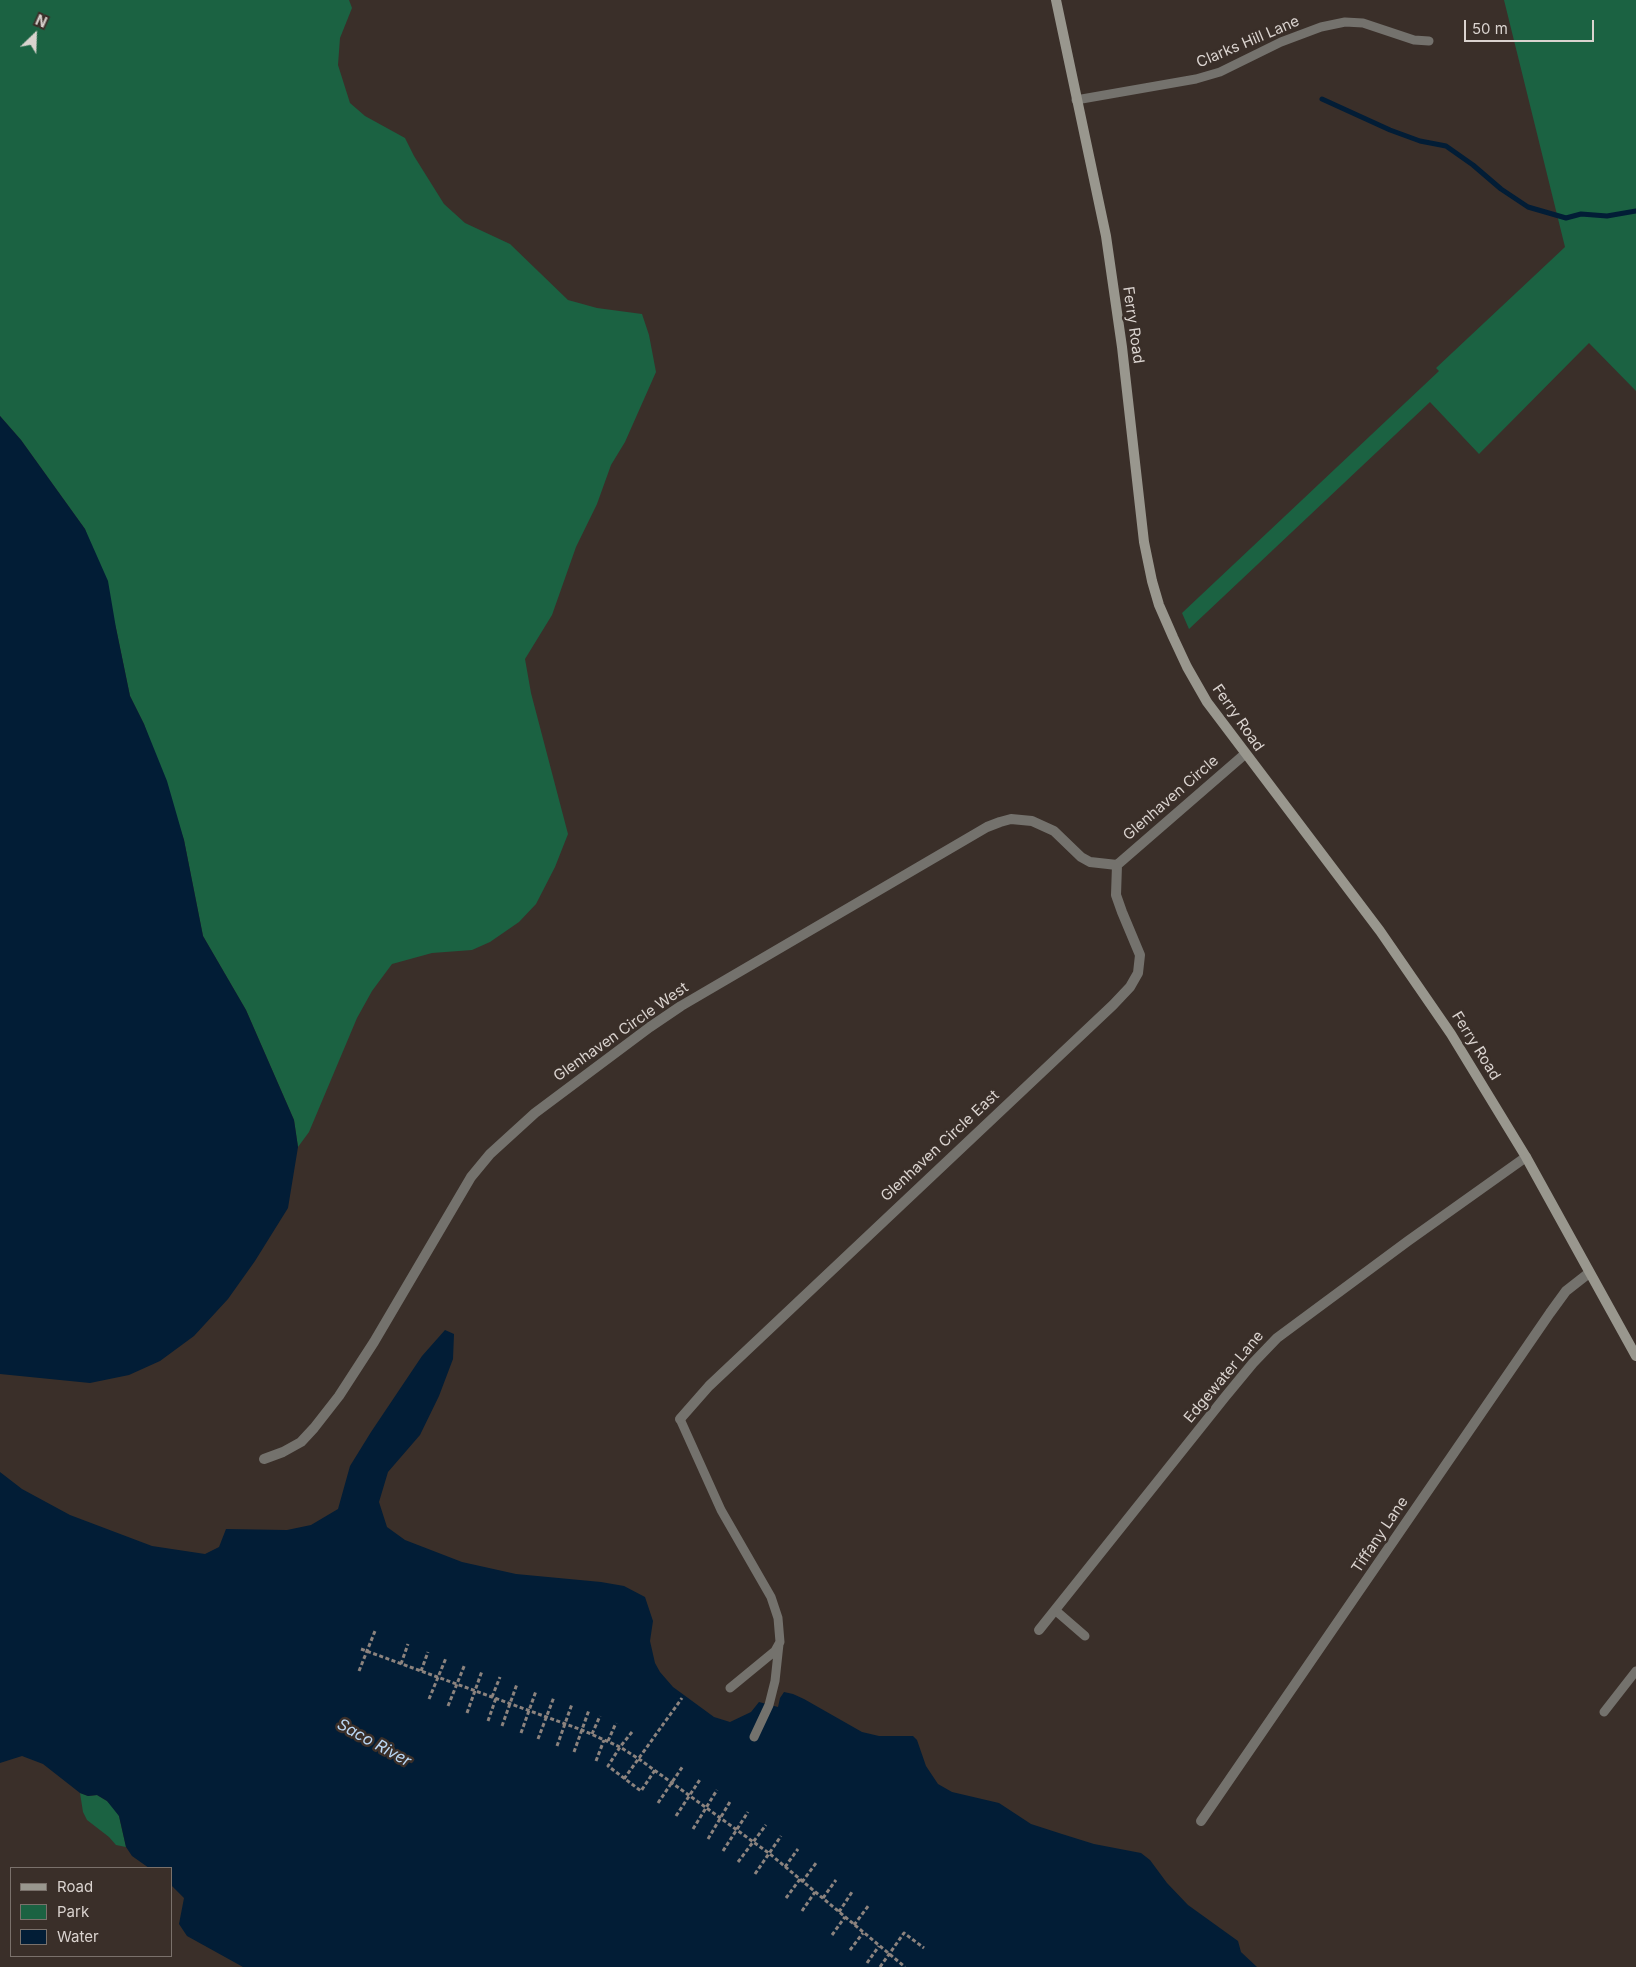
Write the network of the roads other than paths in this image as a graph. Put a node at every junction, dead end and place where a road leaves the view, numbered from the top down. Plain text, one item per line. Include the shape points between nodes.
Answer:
1 (1056, 0) edge
2 (1429, 42) dead end
3 (1076, 100) junction
4 (1245, 754) junction
5 (1117, 865) junction
6 (1526, 1157) junction
7 (1589, 1273) junction
8 (1636, 1356) edge
9 (680, 1419) joint
10 (264, 1459) dead end
11 (1055, 1610) junction
12 (1039, 1630) dead end
13 (1085, 1636) dead end
14 (780, 1642) junction
15 (1636, 1671) edge
16 (730, 1688) dead end
17 (1604, 1712) dead end
18 (754, 1737) dead end
19 (1201, 1821) dead end

1 - 3 main road, Ferry Road
2 - 3 lane, Clarks Hill Lane via 1363,23 1345,22 1281,42 1220,72
3 - 4 main road, Ferry Road via 1106,236 1144,542 1152,581 1159,605 1187,667 1207,702
4 - 5 street, Glenhaven Circle
4 - 6 main road, Ferry Road via 1418,985
5 - 9 street, Glenhaven Circle East via 1116,895 1140,956 1138,973 1126,991 709,1386
5 - 10 street, Glenhaven Circle West via 1090,862 1054,831 1032,821 1011,819 1000,822 650,1026 536,1113 490,1154 471,1177 374,1342 334,1402 300,1442
6 - 7 main road, Ferry Road
6 - 11 street, Edgewater Lane via 1277,1338 1253,1363
7 - 8 main road, Ferry Road
7 - 19 street, Tiffany Lane via 1573,1284 1550,1313
9 - 14 lane via 721,1510 771,1597 778,1618
11 - 12 street, Edgewater Lane
11 - 13 lane
14 - 16 lane via 775,1651
14 - 18 lane via 776,1681
15 - 17 lane

